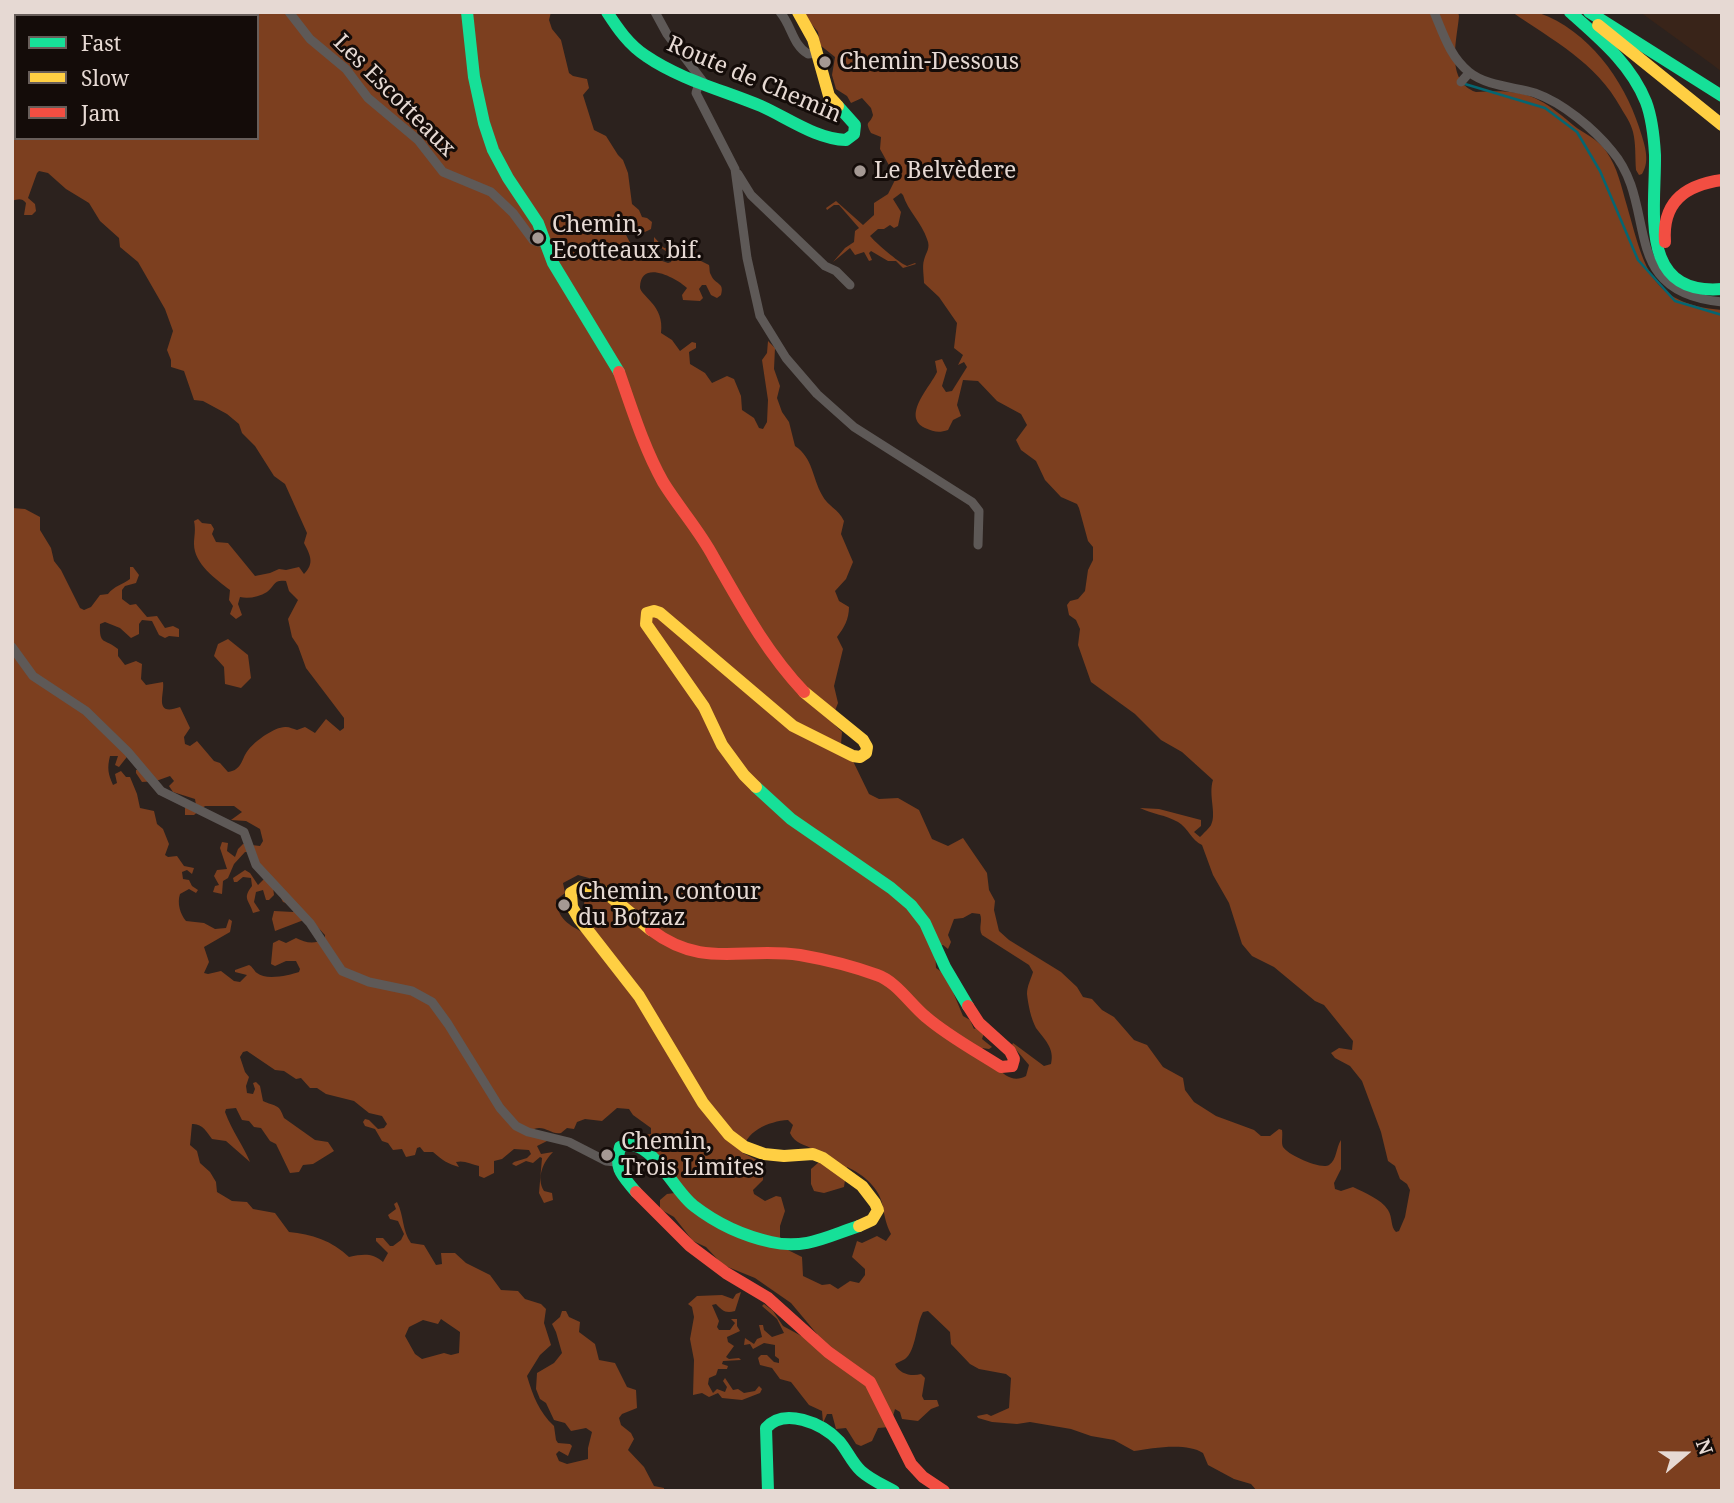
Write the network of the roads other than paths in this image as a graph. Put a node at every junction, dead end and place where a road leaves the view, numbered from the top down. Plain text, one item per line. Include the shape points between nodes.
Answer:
1 (289, 12) edge
2 (467, 12) edge
3 (607, 12) edge
4 (655, 12) edge
5 (780, 12) edge
6 (798, 12) edge
7 (1434, 12) edge
8 (1570, 12) edge
9 (1579, 12) edge
10 (1589, 12) edge
11 (817, 53) junction
12 (1654, 69) junction
13 (1469, 73) junction
14 (1461, 82) dead end
15 (701, 84) junction
16 (1722, 96) edge
17 (1722, 125) edge
18 (1722, 136) edge
19 (735, 169) junction
20 (1722, 180) edge
21 (545, 241) junction
22 (1722, 280) edge
23 (850, 285) dead end
24 (1722, 289) edge
25 (1722, 302) edge
26 (978, 545) dead end
27 (12, 647) edge
28 (616, 1162) junction
29 (768, 1491) edge
30 (894, 1491) edge
31 (944, 1491) edge

1 - 21 street, Les Escotteaux via 368,98 418,140 443,172 491,192 530,237
2 - 21 main road via 472,71 486,132
3 - 15 main road, Route de Chemin via 632,46
4 - 15 street
5 - 11 street, Route de Chemin via 801,50
6 - 11 main road, Route de Chemin
7 - 13 street via 1448,44
8 - 24 main road via 1623,63 1645,102 1655,152 1654,233 1661,260 1688,285
9 - 12 main road
10 - 16 main road
11 - 15 main road, Route de Chemin via 829,96 855,125 854,134 846,140
12 - 17 main road
12 - 18 main road
13 - 14 street
13 - 25 street via 1546,98 1597,136 1626,173 1644,244 1657,270 1688,295
15 - 19 street via 696,93
19 - 23 street via 751,195
19 - 26 street via 760,316 786,358 854,427 972,502 979,514
20 - 22 main road via 1702,183 1682,194 1668,211 1664,230 1667,249 1678,267 1702,280
21 - 28 main road via 552,263 616,364 663,481 713,555 739,606 793,680 863,740 866,753 853,756 793,726 660,613 647,613 646,624 744,775 791,819 911,905 974,1016 1014,1059 1012,1066 1002,1067 931,1021 894,985 872,972 800,955 690,952 654,933 597,887 582,886 571,893 572,907 638,995 719,1124 757,1153 783,1157 813,1154 829,1161 866,1189 878,1212 870,1223 814,1243 790,1246 725,1225 696,1209 640,1147 629,1143 620,1147
27 - 28 street via 33,676 86,711 161,791 244,832 256,865 310,923 342,971 412,991 432,1002 516,1126
28 - 31 main road via 638,1195 691,1246 768,1298 817,1343 870,1382 911,1464
29 - 30 main road via 766,1428 774,1419 787,1417 828,1433 862,1472

